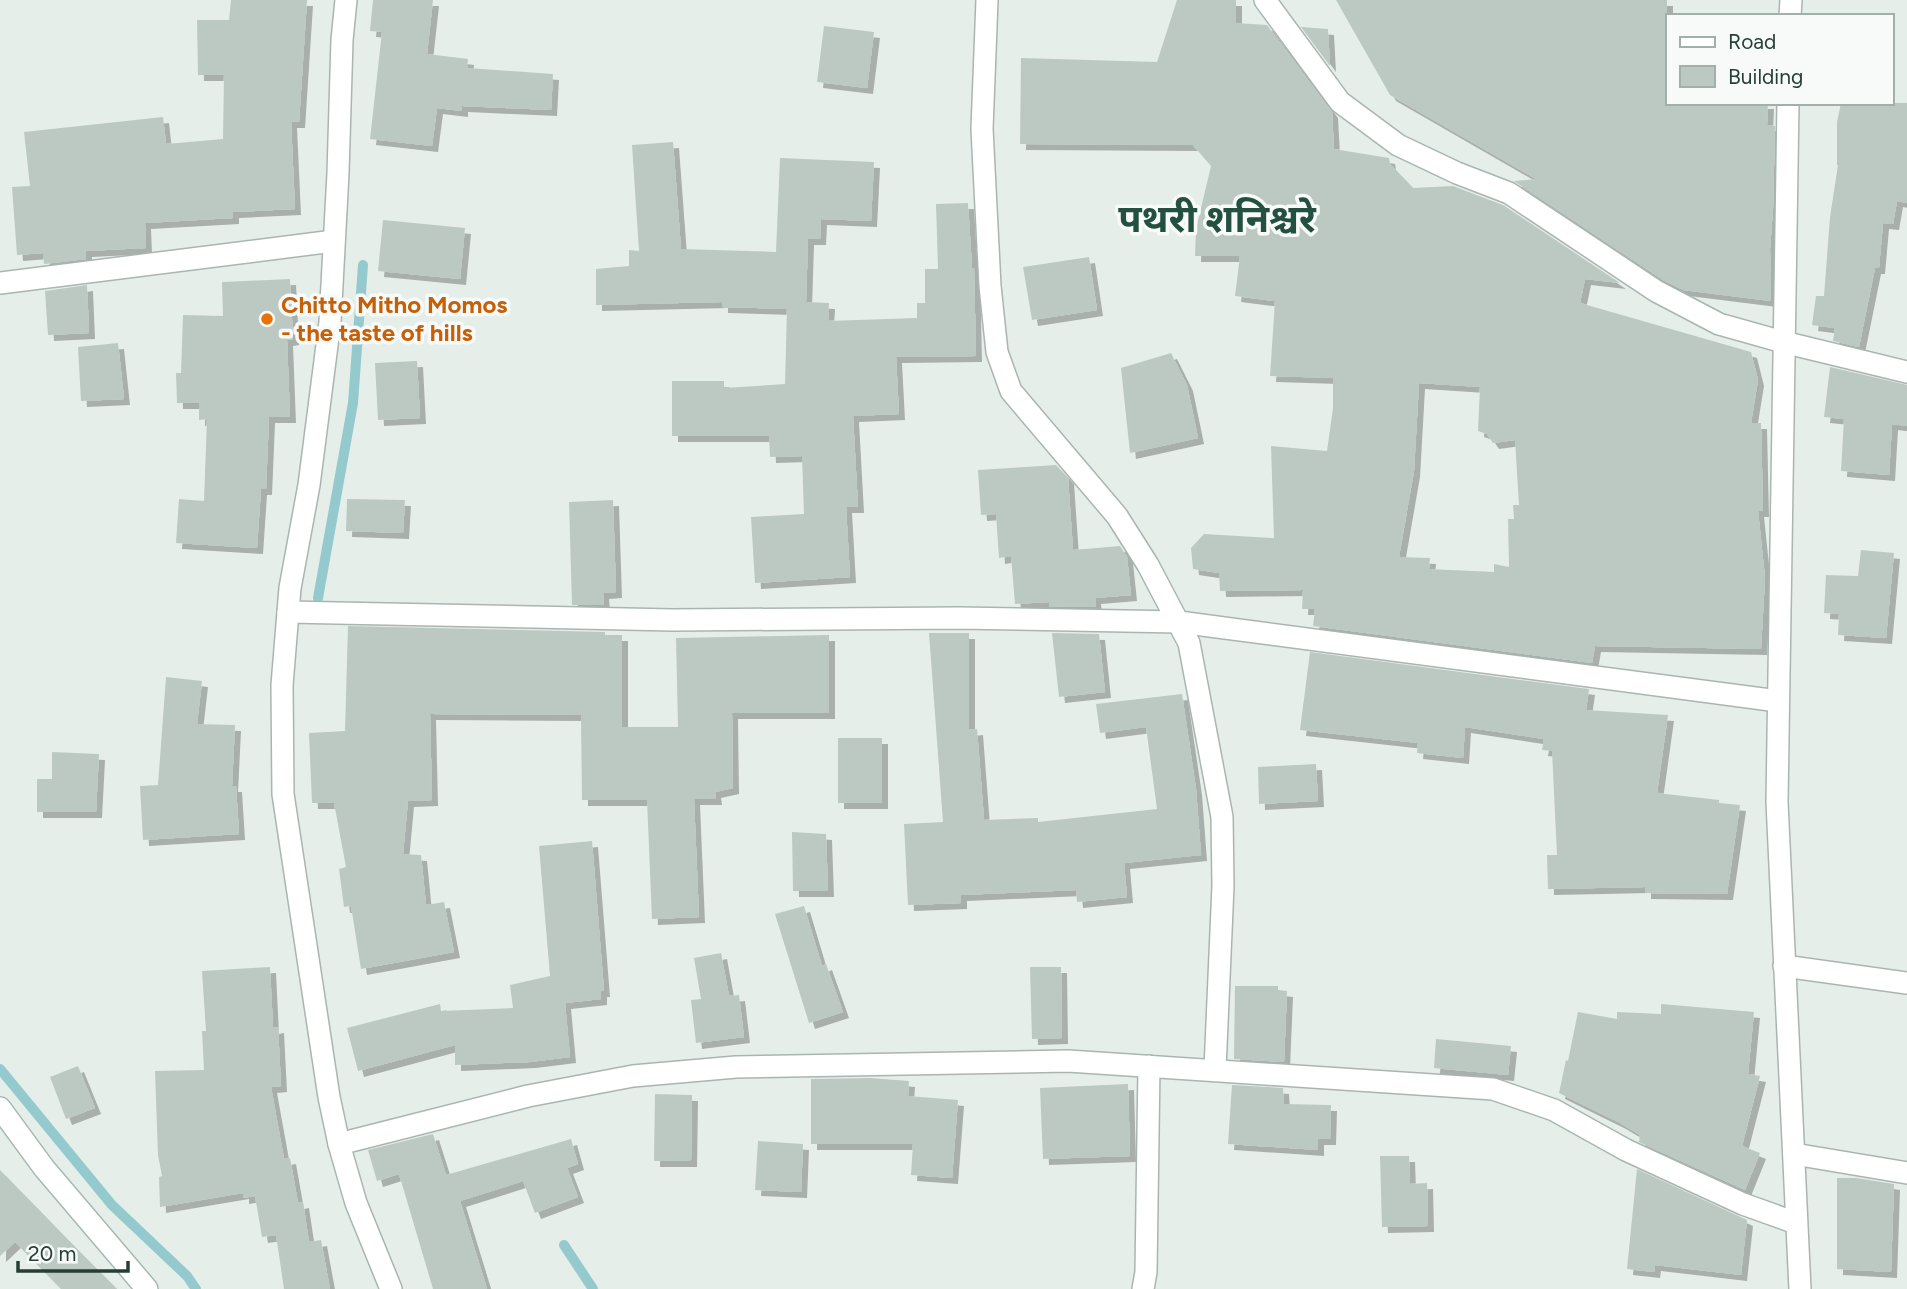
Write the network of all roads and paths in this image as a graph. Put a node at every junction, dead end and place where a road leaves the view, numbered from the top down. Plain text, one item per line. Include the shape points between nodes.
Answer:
1 (346, 0) edge
2 (987, 0) edge
3 (1265, 0) edge
4 (1788, 105) edge
5 (334, 242) junction
6 (0, 283) edge
7 (1783, 342) junction
8 (1907, 372) edge
9 (288, 612) junction
10 (1178, 622) junction
11 (1778, 701) junction
12 (1784, 966) junction
13 (1907, 983) edge
14 (1149, 1066) junction
15 (1215, 1069) junction
16 (0, 1108) edge
17 (339, 1144) junction
18 (1794, 1154) junction
19 (1907, 1173) edge
20 (1796, 1223) junction
21 (147, 1289) edge
22 (391, 1289) edge
23 (1143, 1289) edge
24 (1800, 1289) edge

1 - 5 street
2 - 10 street via 982,129 997,352 1011,391 1117,516
3 - 7 street via 1340,102 1398,145 1509,193 1656,291 1719,324
4 - 7 street
5 - 6 street
5 - 9 street via 330,322
7 - 8 street
7 - 11 street
9 - 10 street via 673,620
9 - 17 street via 282,685 283,794
10 - 11 street
10 - 15 street via 1189,643 1222,817
11 - 12 street
12 - 13 street
12 - 18 street
14 - 15 street
14 - 17 street via 1068,1061 736,1067 633,1076 528,1096
14 - 23 street
15 - 20 street via 1493,1089 1554,1110 1626,1150
16 - 21 street via 44,1168
17 - 22 street via 356,1203
18 - 19 street
18 - 20 street
20 - 24 street

